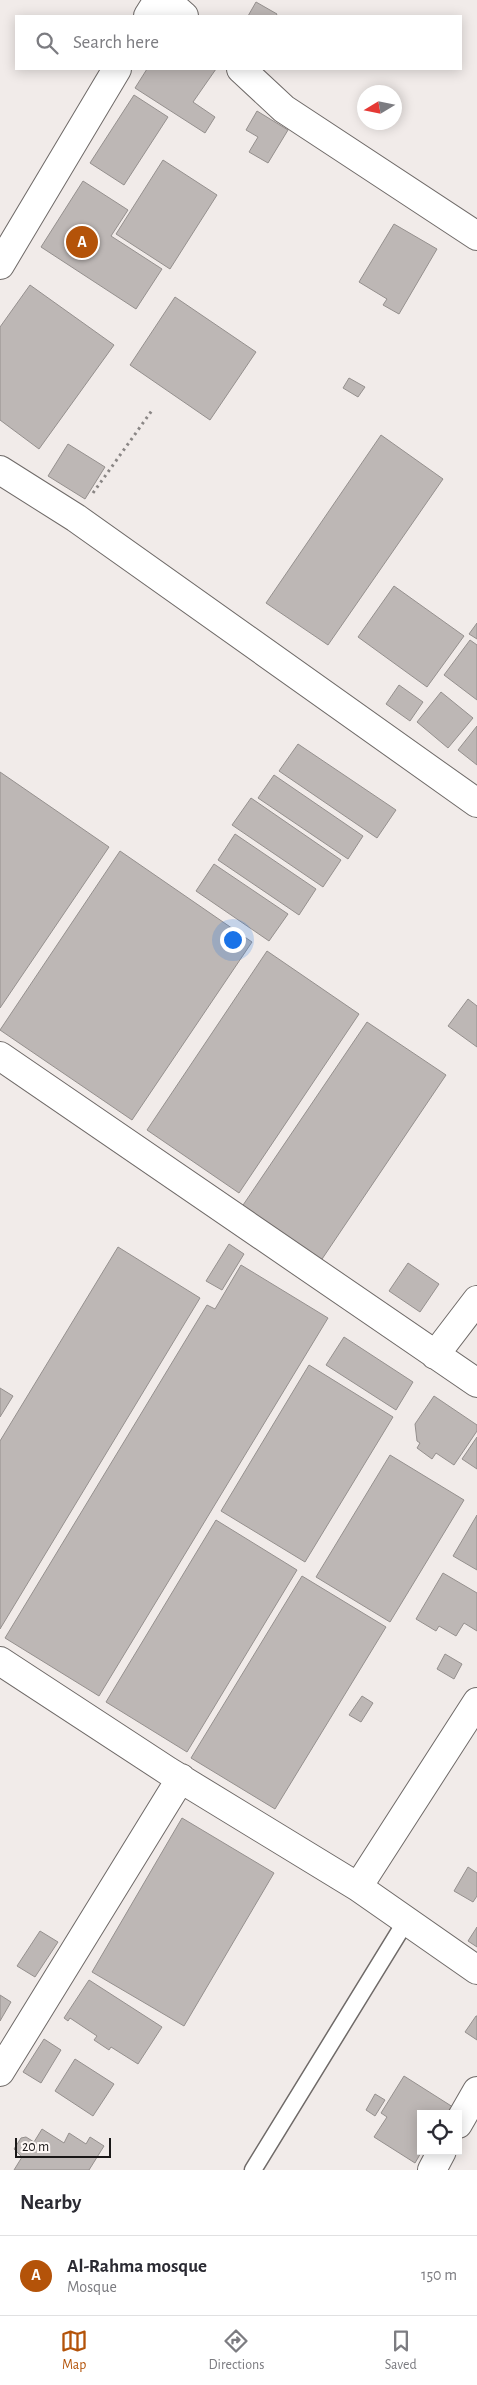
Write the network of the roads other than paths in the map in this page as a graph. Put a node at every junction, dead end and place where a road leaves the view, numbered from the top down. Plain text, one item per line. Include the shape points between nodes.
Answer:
1 (158, 0) edge
2 (166, 0) edge
3 (149, 15) edge
4 (183, 15) edge
5 (116, 70) edge
6 (242, 70) edge
7 (477, 236) edge
8 (0, 265) edge
9 (0, 470) edge
10 (477, 803) edge
11 (0, 1056) edge
12 (477, 1300) edge
13 (435, 1354) junction
14 (477, 1383) edge
15 (0, 1661) edge
16 (477, 1702) edge
17 (181, 1778) junction
18 (358, 1887) junction
19 (406, 1921) junction
20 (477, 1970) edge
21 (0, 2072) edge
22 (477, 2091) edge
23 (462, 2117) edge
24 (440, 2155) edge
25 (253, 2170) edge
26 (432, 2170) edge

1 - 3 street
2 - 4 street
5 - 8 street
6 - 7 street via 284,109
9 - 10 street via 76,518
11 - 13 street
12 - 13 street
13 - 14 street
15 - 17 street
16 - 18 street
17 - 18 street
17 - 21 street
18 - 19 street
19 - 20 street
19 - 25 lane
22 - 23 street
24 - 26 street

